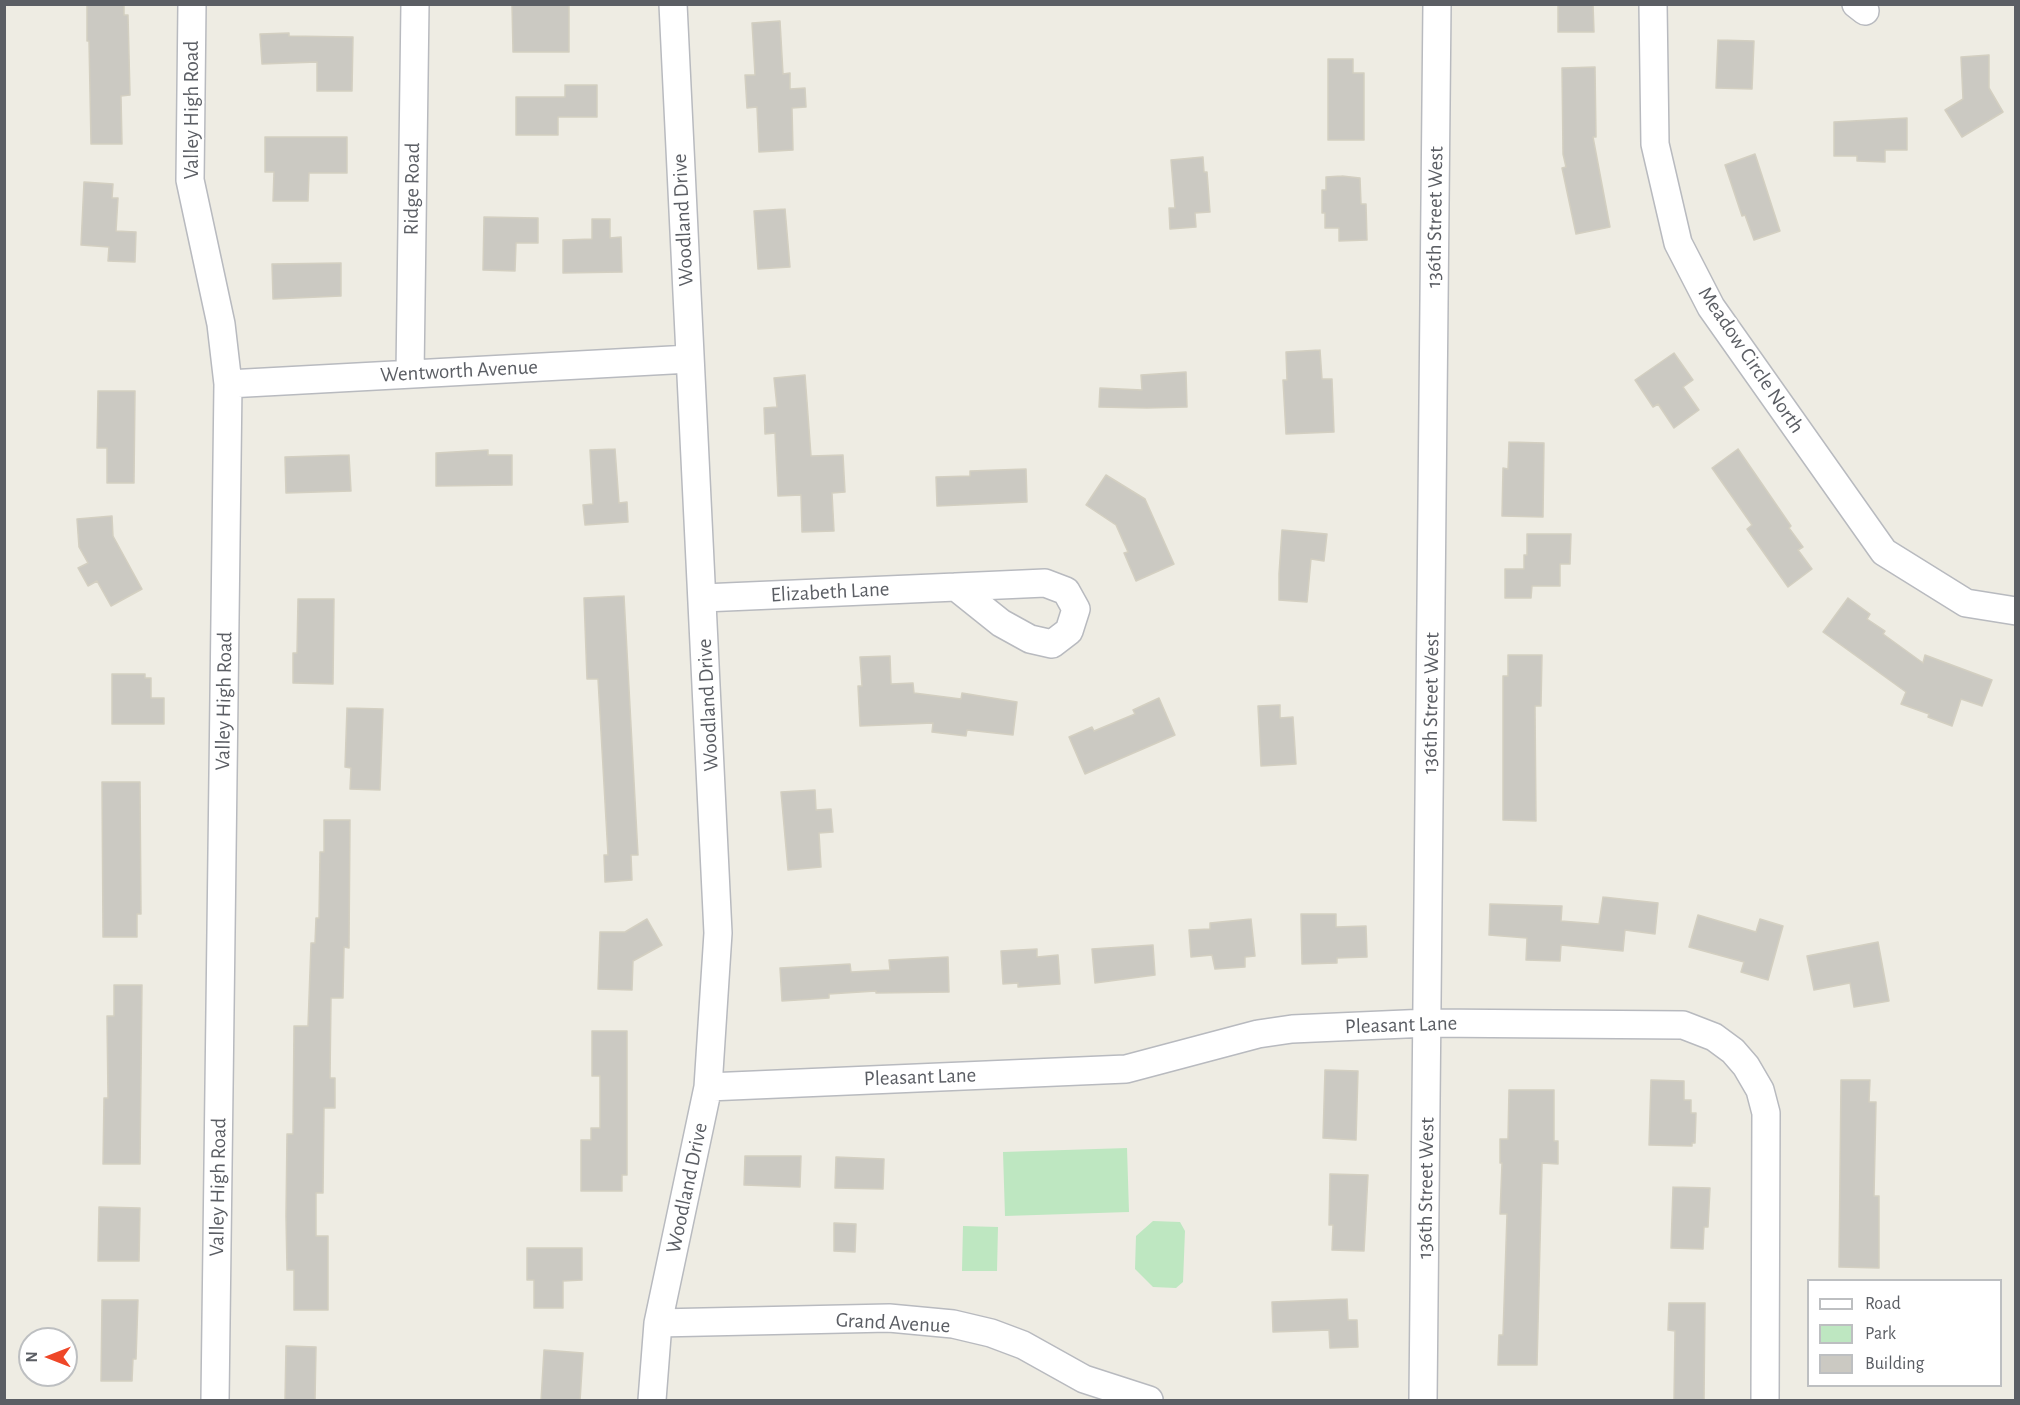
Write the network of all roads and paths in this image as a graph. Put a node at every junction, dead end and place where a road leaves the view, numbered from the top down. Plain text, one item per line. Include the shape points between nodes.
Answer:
1 (192, 4) edge
2 (415, 4) edge
3 (673, 4) edge
4 (1437, 4) edge
5 (1653, 4) edge
6 (690, 359) junction
7 (410, 374) junction
8 (228, 384) junction
9 (956, 587) dead end
10 (703, 598) junction
11 (2016, 610) edge
12 (1428, 1023) junction
13 (708, 1087) junction
14 (658, 1323) junction
15 (215, 1401) edge
16 (652, 1401) edge
17 (1149, 1401) edge
18 (1423, 1401) edge
19 (1766, 1401) edge

1 - 8 street, Valley High Road via 190,180 221,324
2 - 7 street, Ridge Road
3 - 6 street, Woodland Drive
4 - 12 street, 136th Street West
5 - 11 street, Meadow Circle North via 1655,144 1678,243 1711,307 1884,552 1966,603
6 - 7 street, Wentworth Avenue
6 - 10 street, Woodland Drive
7 - 8 street, Wentworth Avenue
8 - 15 street, Valley High Road
9 - 10 street, Elizabeth Lane
10 - 13 street, Woodland Drive via 718,933
12 - 13 street, Pleasant Lane via 1258,1034 1126,1069
12 - 18 street, 136th Street West
12 - 19 street, Pleasant Lane via 1683,1024 1714,1037 1733,1051 1760,1090 1766,1113
13 - 14 street, Woodland Drive
14 - 16 street, Woodland Drive
14 - 17 street, Grand Avenue via 889,1318 952,1324 1023,1345 1084,1379

